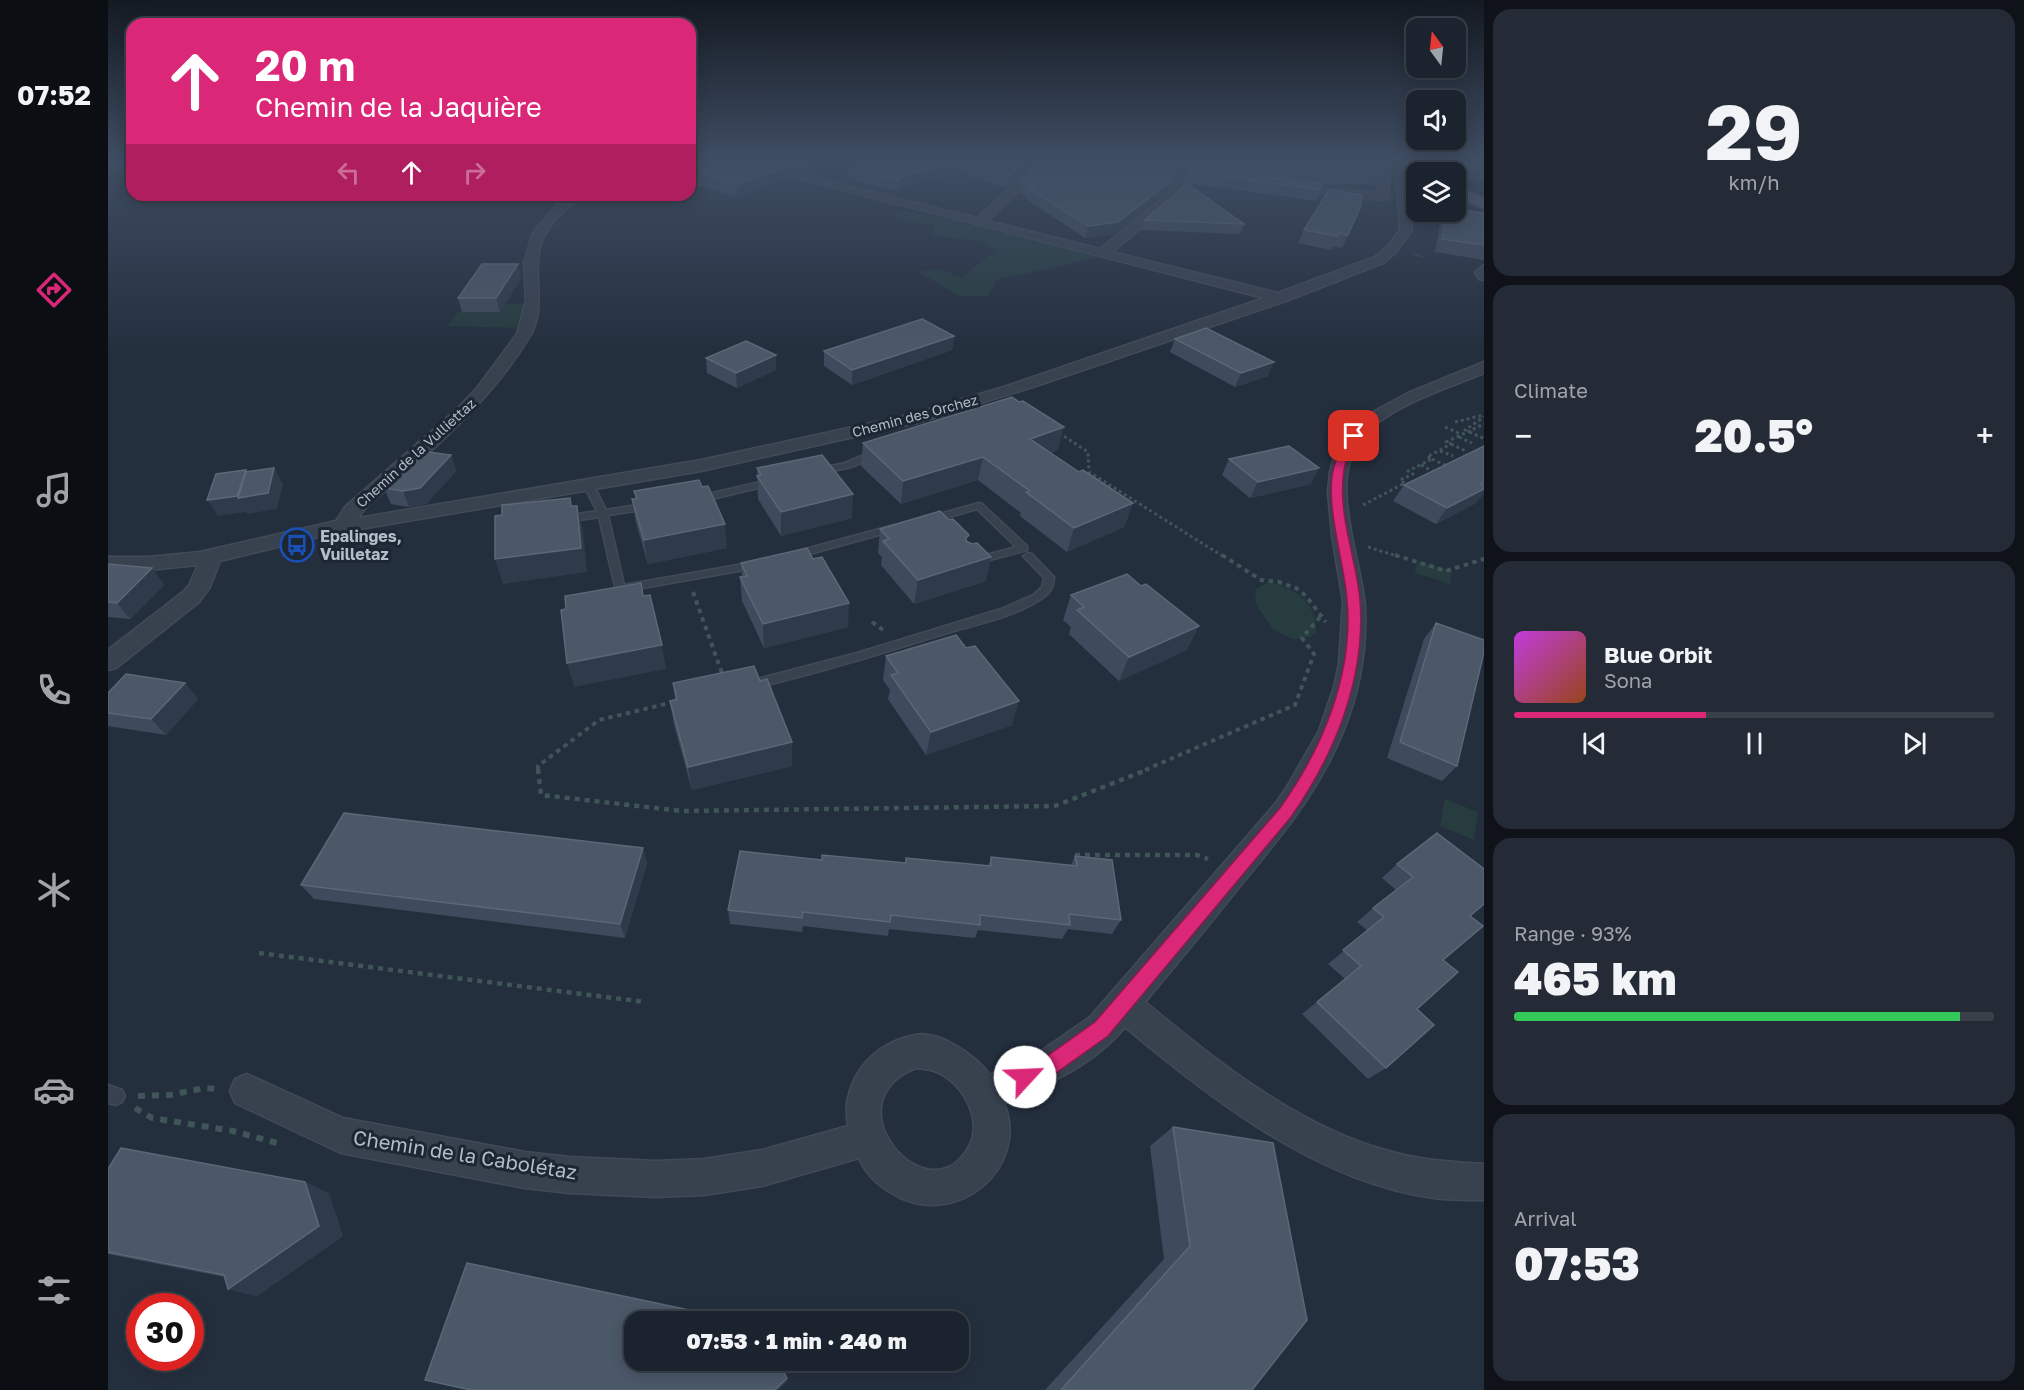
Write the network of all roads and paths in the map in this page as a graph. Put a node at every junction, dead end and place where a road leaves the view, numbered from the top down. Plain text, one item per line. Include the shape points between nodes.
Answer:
1 (549, 221) edge
2 (975, 221) edge
3 (1142, 221) edge
4 (1406, 221) edge
5 (980, 222) joint
6 (1103, 253) junction
7 (1484, 269) edge
8 (1484, 276) edge
9 (1281, 298) junction
10 (1484, 367) edge
11 (1484, 416) edge
12 (1455, 422) dead end
13 (1483, 425) edge
14 (1445, 427) dead end
15 (1052, 429) edge
16 (1468, 431) junction
17 (1460, 435) junction
18 (1483, 438) edge
19 (1472, 443) dead end
20 (1451, 444) junction
21 (887, 450) edge
22 (1439, 450) junction
23 (1466, 451) dead end
24 (1453, 456) dead end
25 (1432, 459) junction
26 (1420, 465) junction
27 (1447, 466) edge
28 (1089, 472) junction
29 (1434, 472) edge
30 (805, 474) edge
31 (1413, 474) junction
32 (1079, 476) edge
33 (1420, 478) edge
34 (783, 479) edge
35 (1405, 483) junction
36 (589, 486) junction
37 (1415, 488) edge
38 (1392, 490) junction
39 (1402, 495) dead end
40 (684, 501) edge
41 (664, 504) edge
42 (603, 514) junction
43 (1364, 515) dead end
44 (557, 520) edge
45 (922, 521) edge
46 (910, 524) edge
47 (343, 526) junction
48 (1367, 536) dead end
49 (1357, 549) junction
50 (212, 556) junction
51 (1028, 556) dead end
52 (785, 557) edge
53 (1484, 559) edge
54 (763, 563) edge
55 (968, 563) edge
56 (108, 564) edge
57 (688, 578) junction
58 (1320, 617) junction
59 (1353, 642) junction
60 (108, 662) edge
61 (728, 689) joint
62 (681, 700) edge
63 (1075, 855) edge
64 (1237, 870) junction
65 (259, 953) dead end
66 (645, 1002) dead end
67 (1123, 1005) junction
68 (247, 1092) joint
69 (112, 1095) edge
70 (983, 1095) junction
71 (868, 1138) junction
72 (1484, 1182) edge

1 - 47 street, Chemin de la Vulliettaz via 539,233 530,263 533,301 524,334 463,413 352,511
2 - 5 street
3 - 6 street
4 - 9 street, Chemin des Orchez via 1406,230 1379,260
5 - 6 street
6 - 9 street
7 - 8 street
9 - 36 street, Chemin des Orchez via 1005,392 913,419 788,448
10 - 49 street via 1377,415 1352,437 1339,468 1337,505
11 - 12 path
11 - 16 path via 1465,430
13 - 16 path
14 - 17 path
15 - 28 path via 1088,452
16 - 17 path
16 - 18 path
17 - 19 path
17 - 20 path via 1446,442
20 - 22 path
20 - 23 path
21 - 30 lane via 848,465
22 - 24 path
22 - 25 path via 1427,457
25 - 26 path
25 - 27 path
26 - 29 path
26 - 31 path via 1408,471
28 - 32 path
28 - 58 path via 1261,580 1284,582 1305,595
31 - 33 path
31 - 35 path via 1400,480
34 - 40 lane
35 - 37 path
35 - 38 path
36 - 42 lane
36 - 47 street, Chemin des Orchez
38 - 39 path
38 - 43 path via 1363,505
41 - 42 lane
42 - 44 lane
42 - 57 lane via 620,589
45 - 55 lane via 979,506 1023,548
46 - 52 lane
47 - 50 street, Chemin des Orchez
48 - 49 path
49 - 53 path via 1446,571
49 - 59 street
50 - 56 street, Chemin des Orchez
50 - 60 street via 191,597
51 - 61 lane via 1049,577 1049,586 1042,594 998,613 880,650 793,676
54 - 57 lane
57 - 61 path
58 - 59 path
58 - 62 path via 1302,638 1314,654 1295,705 1055,806 682,811 541,795 538,766 599,720
59 - 64 street via 1338,712 1306,783
63 - 64 path via 1197,855
64 - 67 street
65 - 66 path
67 - 70 street via 1102,1029 1056,1061
67 - 72 street via 1182,1054 1276,1118 1354,1160 1428,1180
68 - 69 path via 205,1088 170,1095
68 - 71 street, Chemin de la Cabolétaz via 341,1135 570,1175 704,1177 762,1168
70 - 71 street via 968,1072 948,1057 924,1051 901,1053 882,1066 868,1086 863,1111
70 - 71 street via 990,1124 989,1143 976,1168 954,1184 927,1188 908,1183 884,1164

